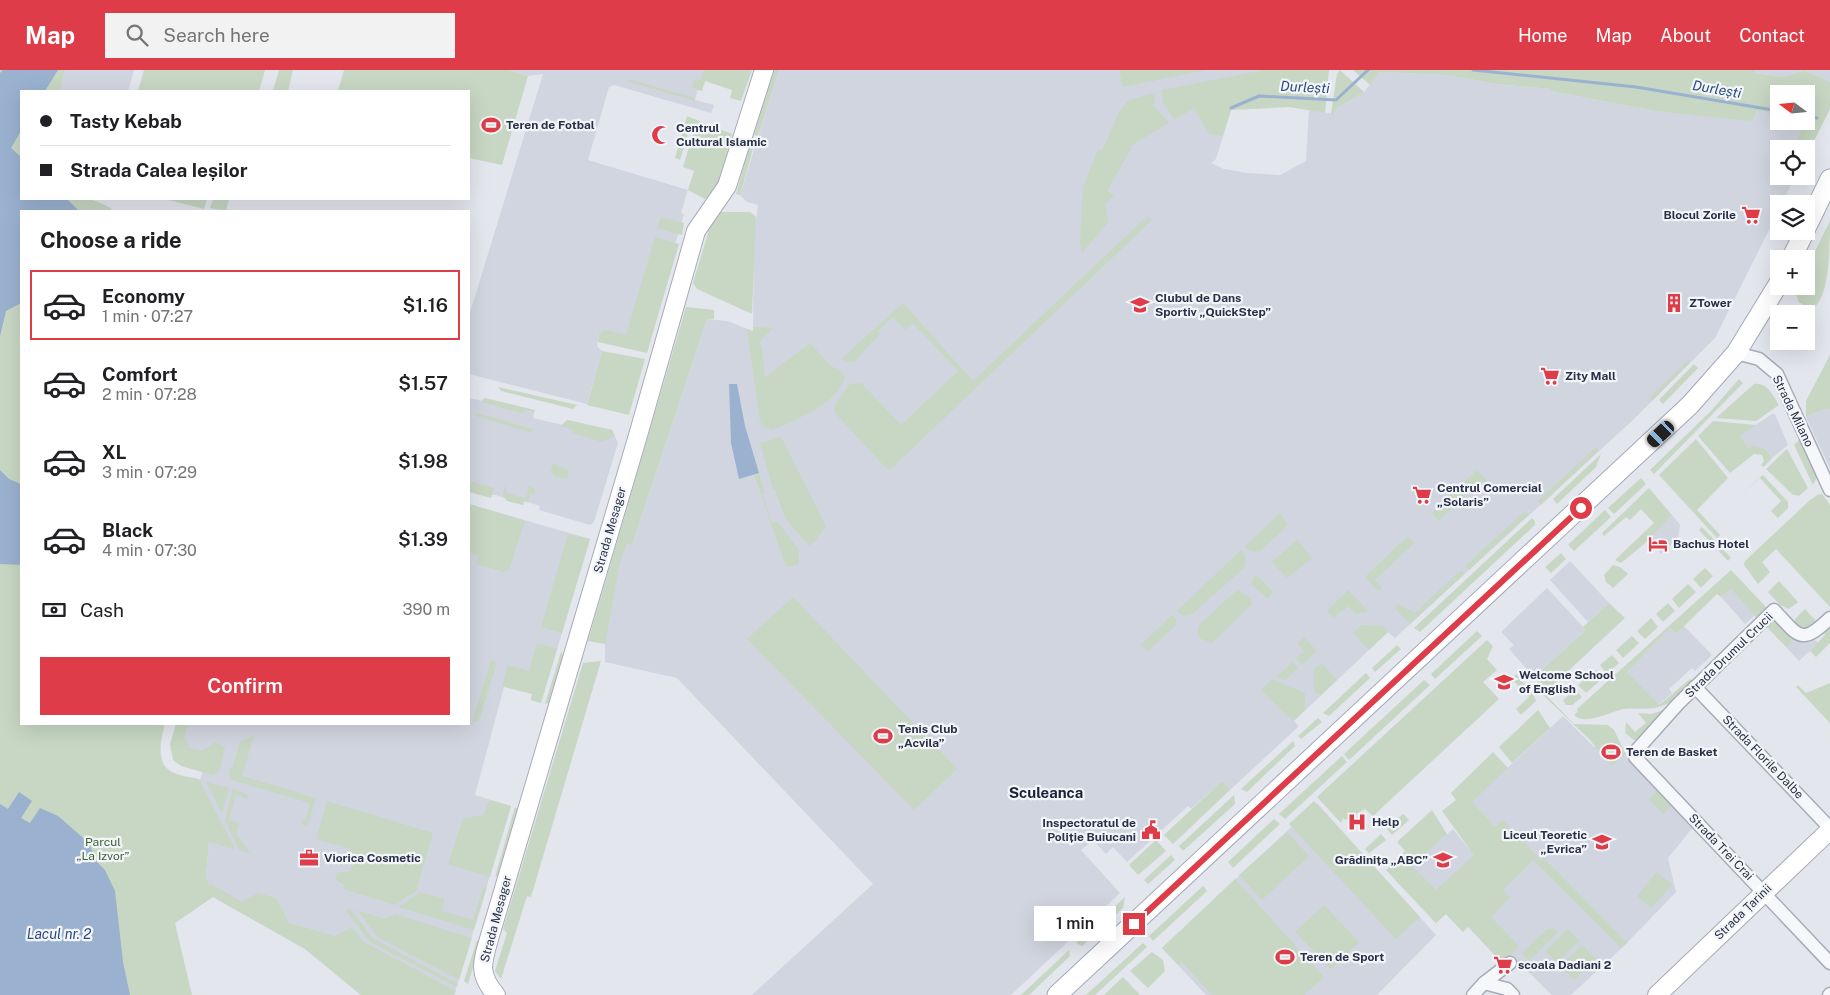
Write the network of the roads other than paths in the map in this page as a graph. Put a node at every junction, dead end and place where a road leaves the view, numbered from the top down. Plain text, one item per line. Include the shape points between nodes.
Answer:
1 (764, 70) edge
2 (1830, 179) edge
3 (1815, 211) edge
4 (1772, 295) edge
5 (1736, 353) junction
6 (1830, 490) edge
7 (1830, 618) edge
8 (1695, 687) junction
9 (1635, 752) joint
10 (1830, 829) edge
11 (1764, 892) junction
12 (1510, 963) dead end
13 (1830, 963) edge
14 (1484, 983) junction
15 (496, 995) edge
16 (1057, 995) edge
17 (1473, 995) edge
18 (1513, 995) edge
19 (1657, 995) edge

1 - 15 street, Strada Mesager via 727,186 696,231 482,962 483,976
2 - 3 main road
4 - 5 main road
5 - 6 street, Strada Milano via 1759,359 1777,374
5 - 16 main road via 1657,438
7 - 8 street, Strada Drumul Crucii via 1810,635 1803,635 1795,633 1774,610
8 - 9 street, Strada Drumul Crucii
8 - 10 street, Strada Florile Dalbe
9 - 11 street, Strada Trei Crai via 1635,757
10 - 11 street, Strada Țarinii
11 - 13 street, Strada Trei Crai
11 - 19 street, Strada Țarinii
12 - 14 street
14 - 17 street
14 - 18 street via 1507,989

